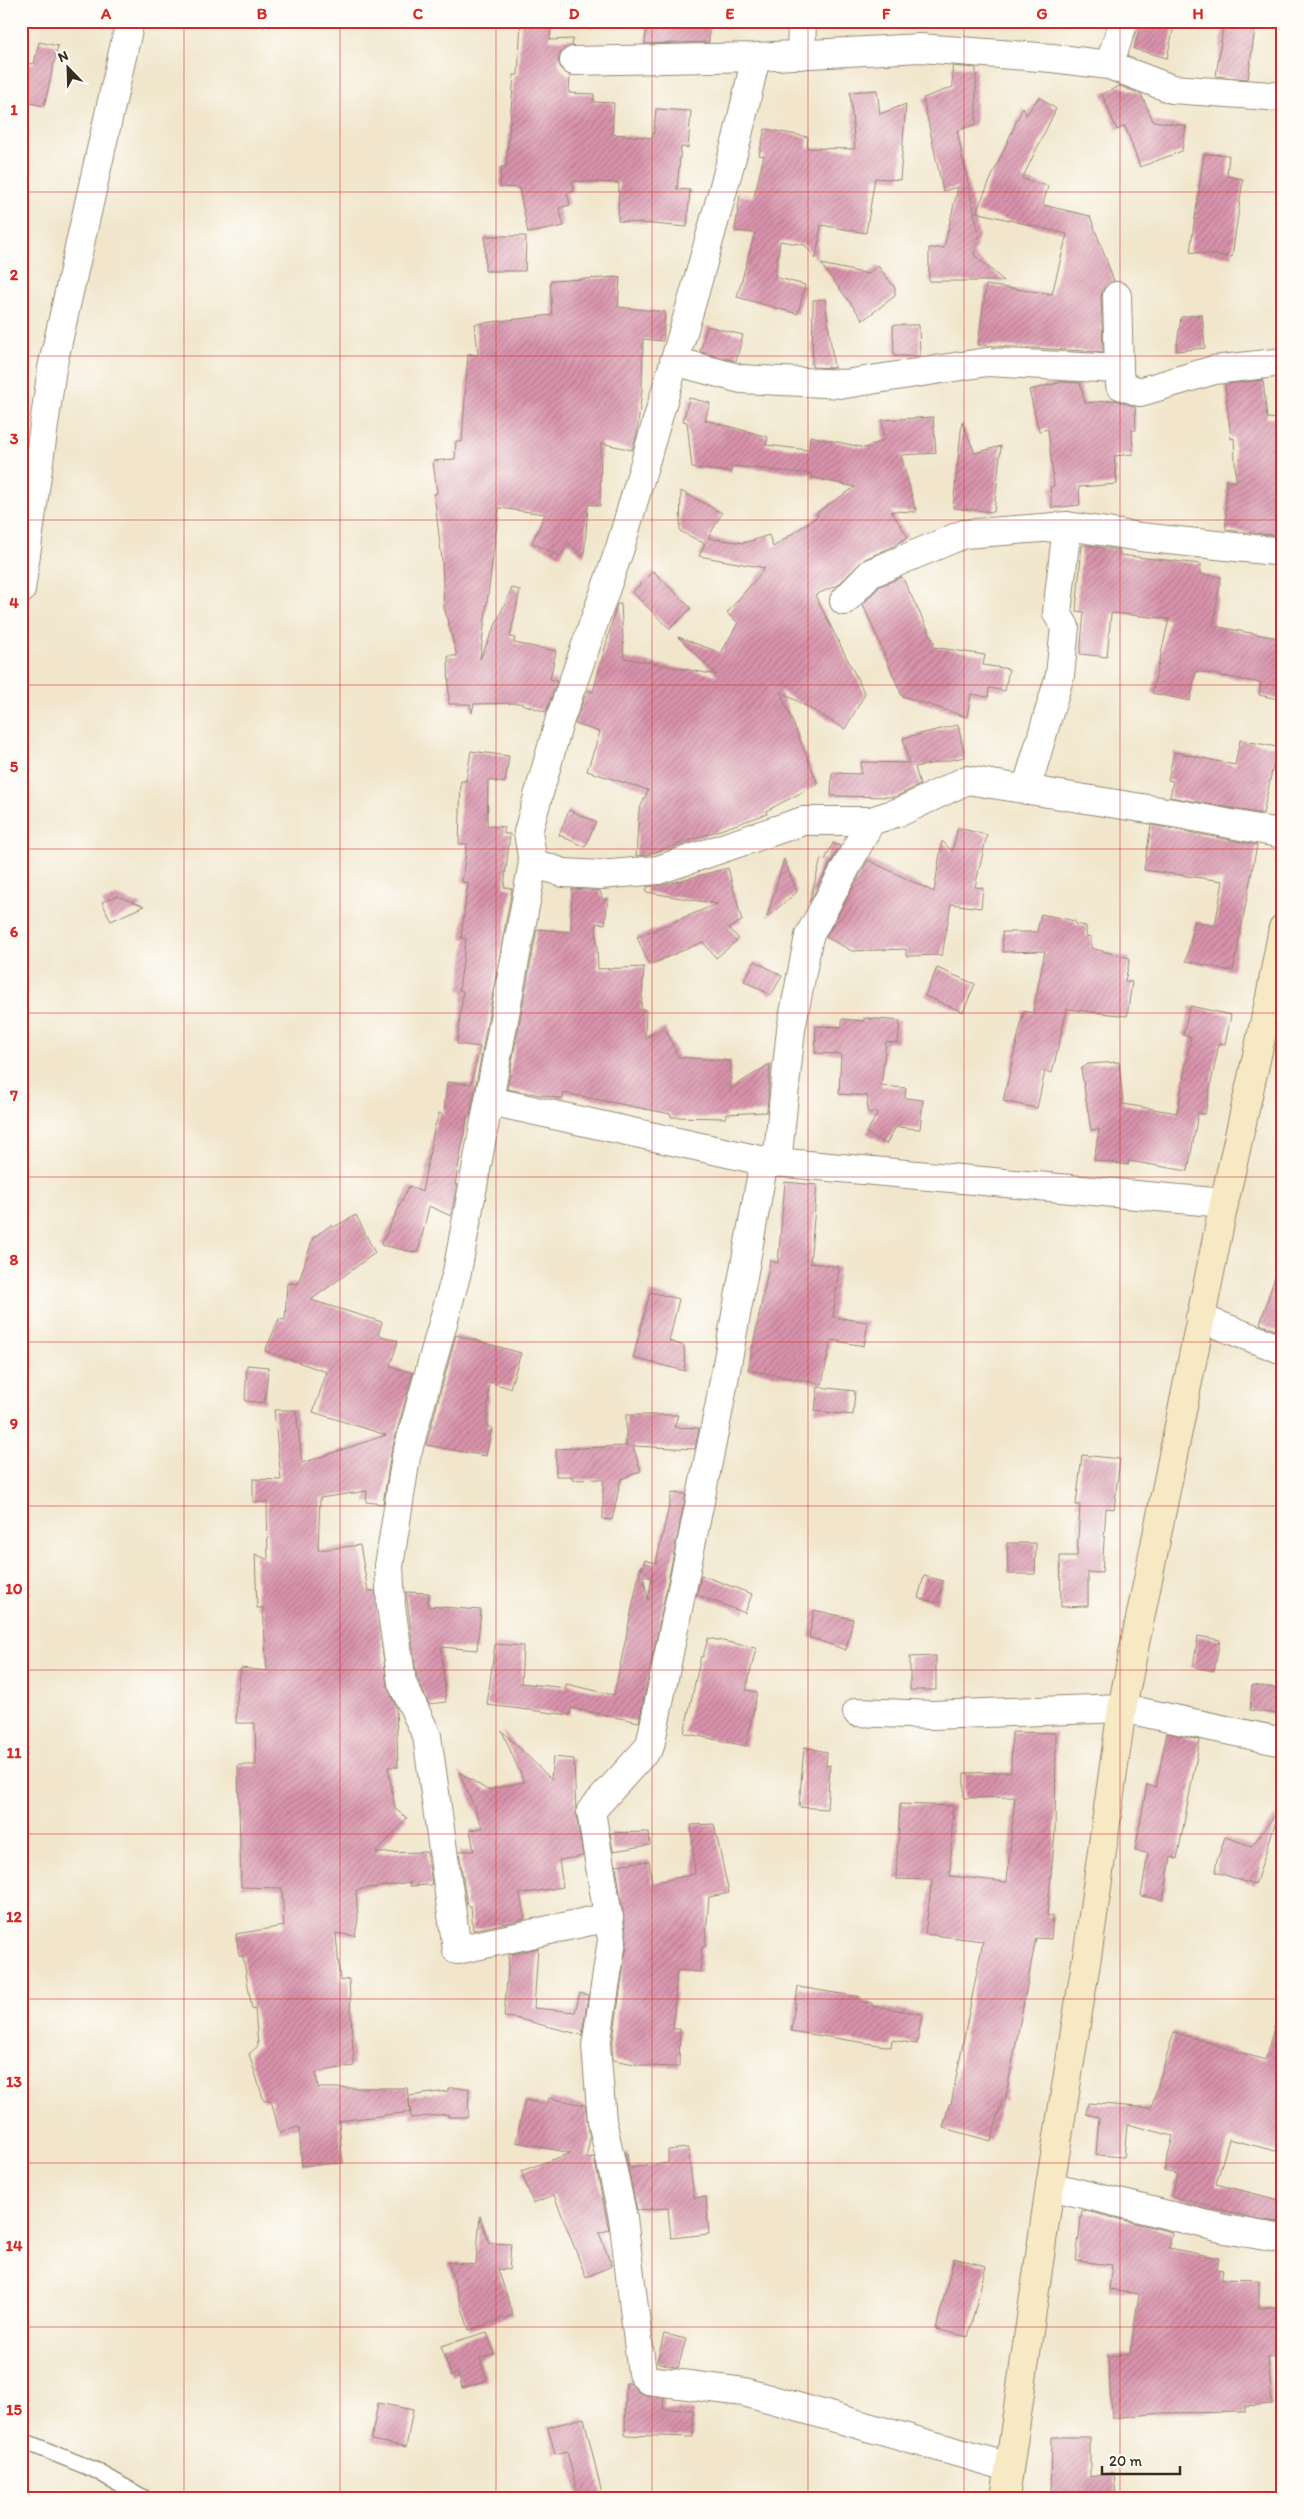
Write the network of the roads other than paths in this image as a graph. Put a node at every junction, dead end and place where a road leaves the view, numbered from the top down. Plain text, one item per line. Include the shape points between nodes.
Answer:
1 (130, 21) edge
2 (802, 21) edge
3 (1124, 21) edge
4 (801, 55) junction
5 (756, 57) junction
6 (574, 61) dead end
7 (1109, 65) junction
8 (1283, 97) edge
9 (1117, 296) dead end
10 (674, 361) junction
11 (1283, 362) edge
12 (1119, 369) junction
13 (1067, 526) junction
14 (1283, 552) edge
15 (21, 590) edge
16 (844, 601) dead end
17 (1026, 790) junction
18 (871, 821) junction
19 (1283, 834) edge
20 (533, 863) junction
21 (1283, 928) edge
22 (1276, 999) edge
23 (490, 1101) junction
24 (771, 1162) junction
25 (1224, 1203) junction
26 (1200, 1318) junction
27 (1283, 1350) edge
28 (1122, 1708) junction
29 (856, 1712) dead end
30 (1283, 1742) edge
31 (609, 1917) junction
32 (1050, 2186) junction
33 (1283, 2239) edge
34 (21, 2440) edge
35 (1009, 2467) junction
36 (126, 2493) edge
37 (144, 2498) edge
38 (1005, 2498) edge

1 - 15 street via 52,368
2 - 4 street
3 - 7 street
4 - 5 street
4 - 7 street via 920,48
5 - 6 street
5 - 10 street via 737,138
7 - 8 street via 1172,89
9 - 12 street
10 - 12 street via 740,379 845,384 987,362
10 - 20 street via 620,548 559,722 528,832
11 - 12 street via 1214,370 1140,392 1120,385
13 - 14 street
13 - 16 street via 964,534 871,573
13 - 17 street via 1057,613 1065,627 1060,675
17 - 18 street via 967,780 902,811
17 - 19 street
18 - 20 street via 803,821 658,870 564,873
18 - 24 street via 809,936
20 - 23 street
21 - 22 main road
22 - 25 main road
23 - 24 street
23 - 31 street via 457,1272 406,1458 389,1566 402,1683 427,1736 457,1950
24 - 25 street
24 - 31 street via 650,1746 591,1811
25 - 26 main road
26 - 27 street
26 - 28 main road
28 - 29 street via 932,1715
28 - 30 street
28 - 32 main road via 1089,1944
31 - 35 street via 612,1940 596,2046 602,2121 623,2218 642,2373 648,2380 744,2392
32 - 33 street via 1225,2229
32 - 35 main road
34 - 36 lane via 94,2470
35 - 38 main road
36 - 37 lane

